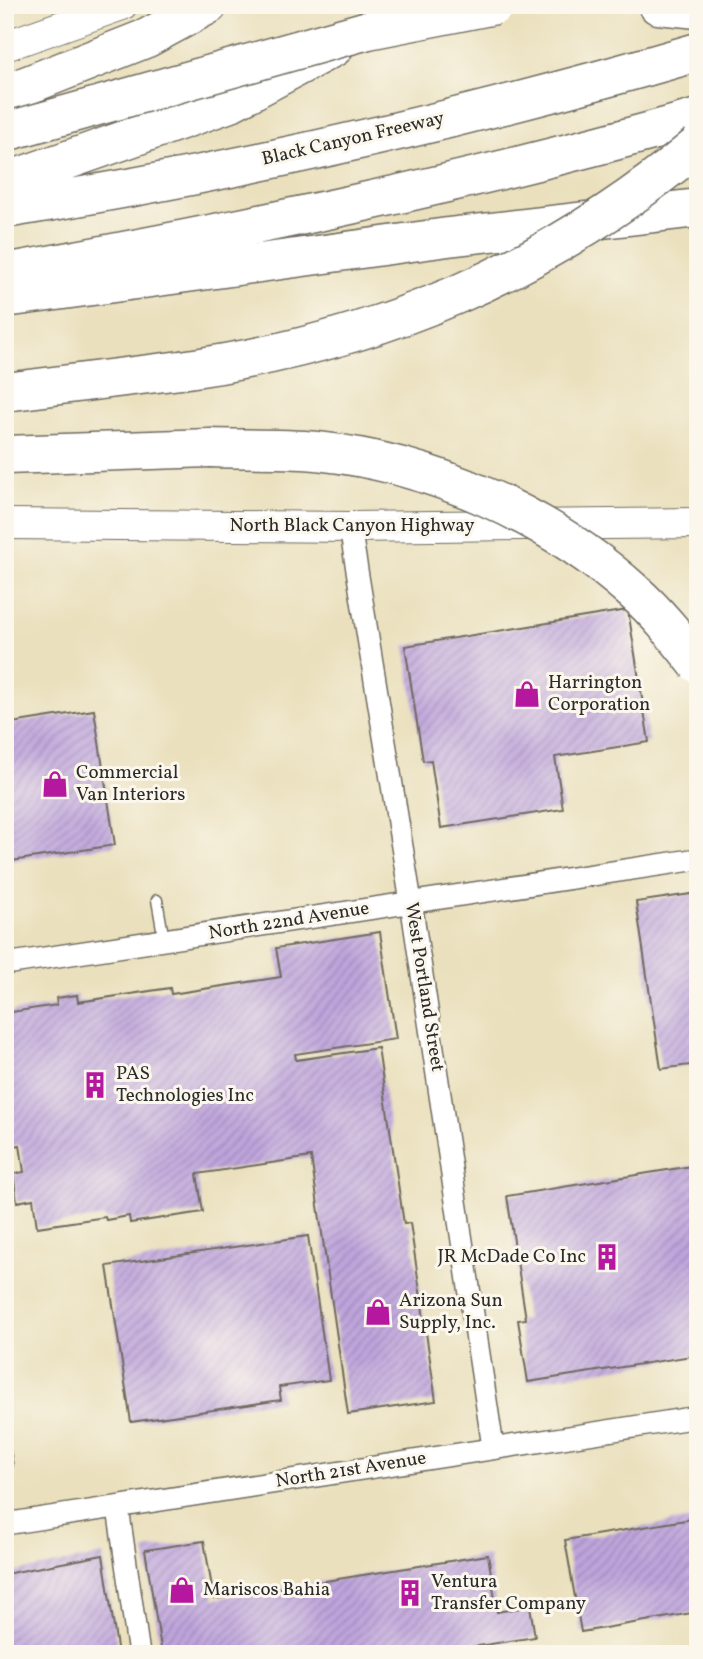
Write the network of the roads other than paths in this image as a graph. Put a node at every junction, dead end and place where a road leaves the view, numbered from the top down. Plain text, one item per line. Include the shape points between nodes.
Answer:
1 (122, 5) edge
2 (208, 5) edge
3 (409, 5) edge
4 (495, 5) edge
5 (658, 5) edge
6 (698, 9) edge
7 (5, 47) edge
8 (698, 52) edge
9 (5, 94) edge
10 (698, 118) edge
11 (5, 132) edge
12 (698, 145) edge
13 (5, 182) edge
14 (698, 208) edge
15 (5, 209) edge
16 (5, 273) edge
17 (5, 298) edge
18 (5, 392) edge
19 (5, 456) edge
20 (698, 523) edge
21 (5, 524) edge
22 (350, 527) junction
23 (698, 664) edge
24 (698, 859) edge
25 (157, 901) dead end
26 (411, 902) junction
27 (164, 940) junction
28 (5, 964) edge
29 (698, 1417) edge
30 (493, 1447) junction
31 (118, 1508) junction
32 (5, 1524) edge
33 (139, 1654) edge

1 - 7 main road
2 - 9 highway via 147,38
3 - 13 highway via 227,104
4 - 11 highway, bridge via 368,30
5 - 6 highway
8 - 15 highway, Black Canyon Freeway via 317,149
10 - 16 highway via 299,218
12 - 18 highway, bridge via 618,207 498,278 427,309 319,343 230,363
14 - 17 highway via 434,238
19 - 23 highway, bridge via 210,448 317,451 391,465 474,491 593,559 635,593
20 - 22 main road, North Black Canyon Highway
21 - 22 main road, North Black Canyon Highway
22 - 26 street, West Portland Street
24 - 26 street, North 22nd Avenue
25 - 27 lane
26 - 27 street, North 22nd Avenue
26 - 30 street, West Portland Street
27 - 28 street, North 22nd Avenue
29 - 30 street, North 21st Avenue
30 - 31 street, North 21st Avenue
31 - 32 street, North 21st Avenue
31 - 33 street

